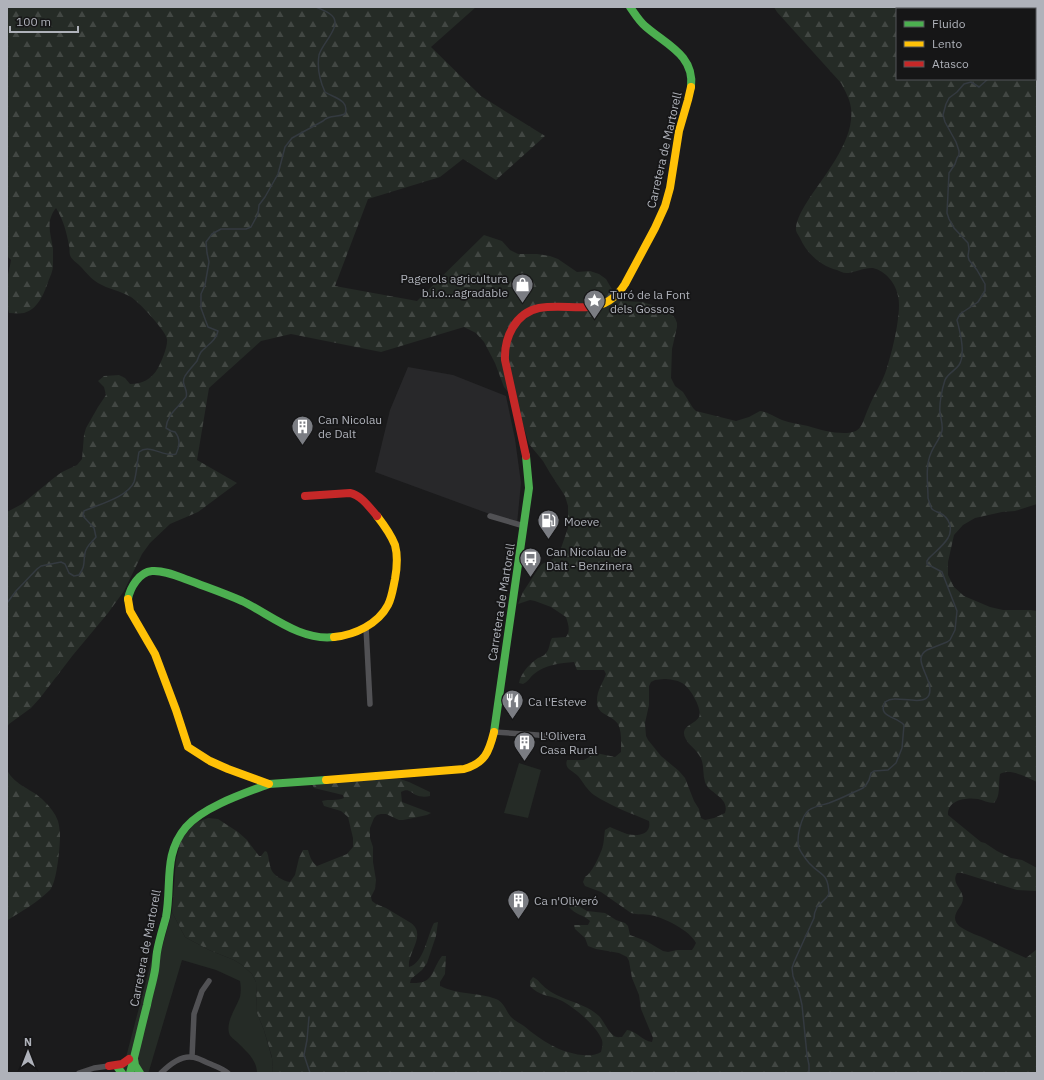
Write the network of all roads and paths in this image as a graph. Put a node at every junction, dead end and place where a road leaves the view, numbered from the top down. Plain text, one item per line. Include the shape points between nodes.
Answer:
1 (630, 7) edge
2 (305, 496) dead end
3 (490, 516) dead end
4 (524, 526) junction
5 (366, 627) junction
6 (370, 704) dead end
7 (494, 732) junction
8 (557, 738) dead end
9 (268, 784) junction
10 (208, 981) dead end
11 (133, 1056) junction
12 (192, 1057) junction
13 (109, 1066) joint
14 (124, 1070) edge
15 (79, 1073) edge
16 (140, 1073) edge
17 (161, 1073) edge
18 (228, 1073) edge

1 - 4 main road, Carretera de Martorell via 646,26 683,58 689,66 692,83 678,137 665,206 620,290 611,300 601,305 530,310 517,321 508,334 504,351 505,360 527,465 528,488
2 - 5 main road via 355,494 378,518 392,538 396,548 397,572 391,596 382,613
3 - 4 street
4 - 7 main road, Carretera de Martorell
5 - 6 street
5 - 9 main road via 354,634 339,637 323,638 310,635 232,597 161,572 149,572 133,586 128,602 130,611 155,654 188,747 210,761
7 - 8 street
7 - 9 main road, Carretera de Martorell via 485,756 476,765 464,769
9 - 11 main road, Carretera de Martorell via 201,814 188,825 175,845 170,859 168,904 156,966
10 - 12 street via 194,1014
11 - 14 main road, Carretera de Martorell
11 - 16 main road
12 - 17 street via 169,1065
12 - 18 street
13 - 14 main road
13 - 15 street

